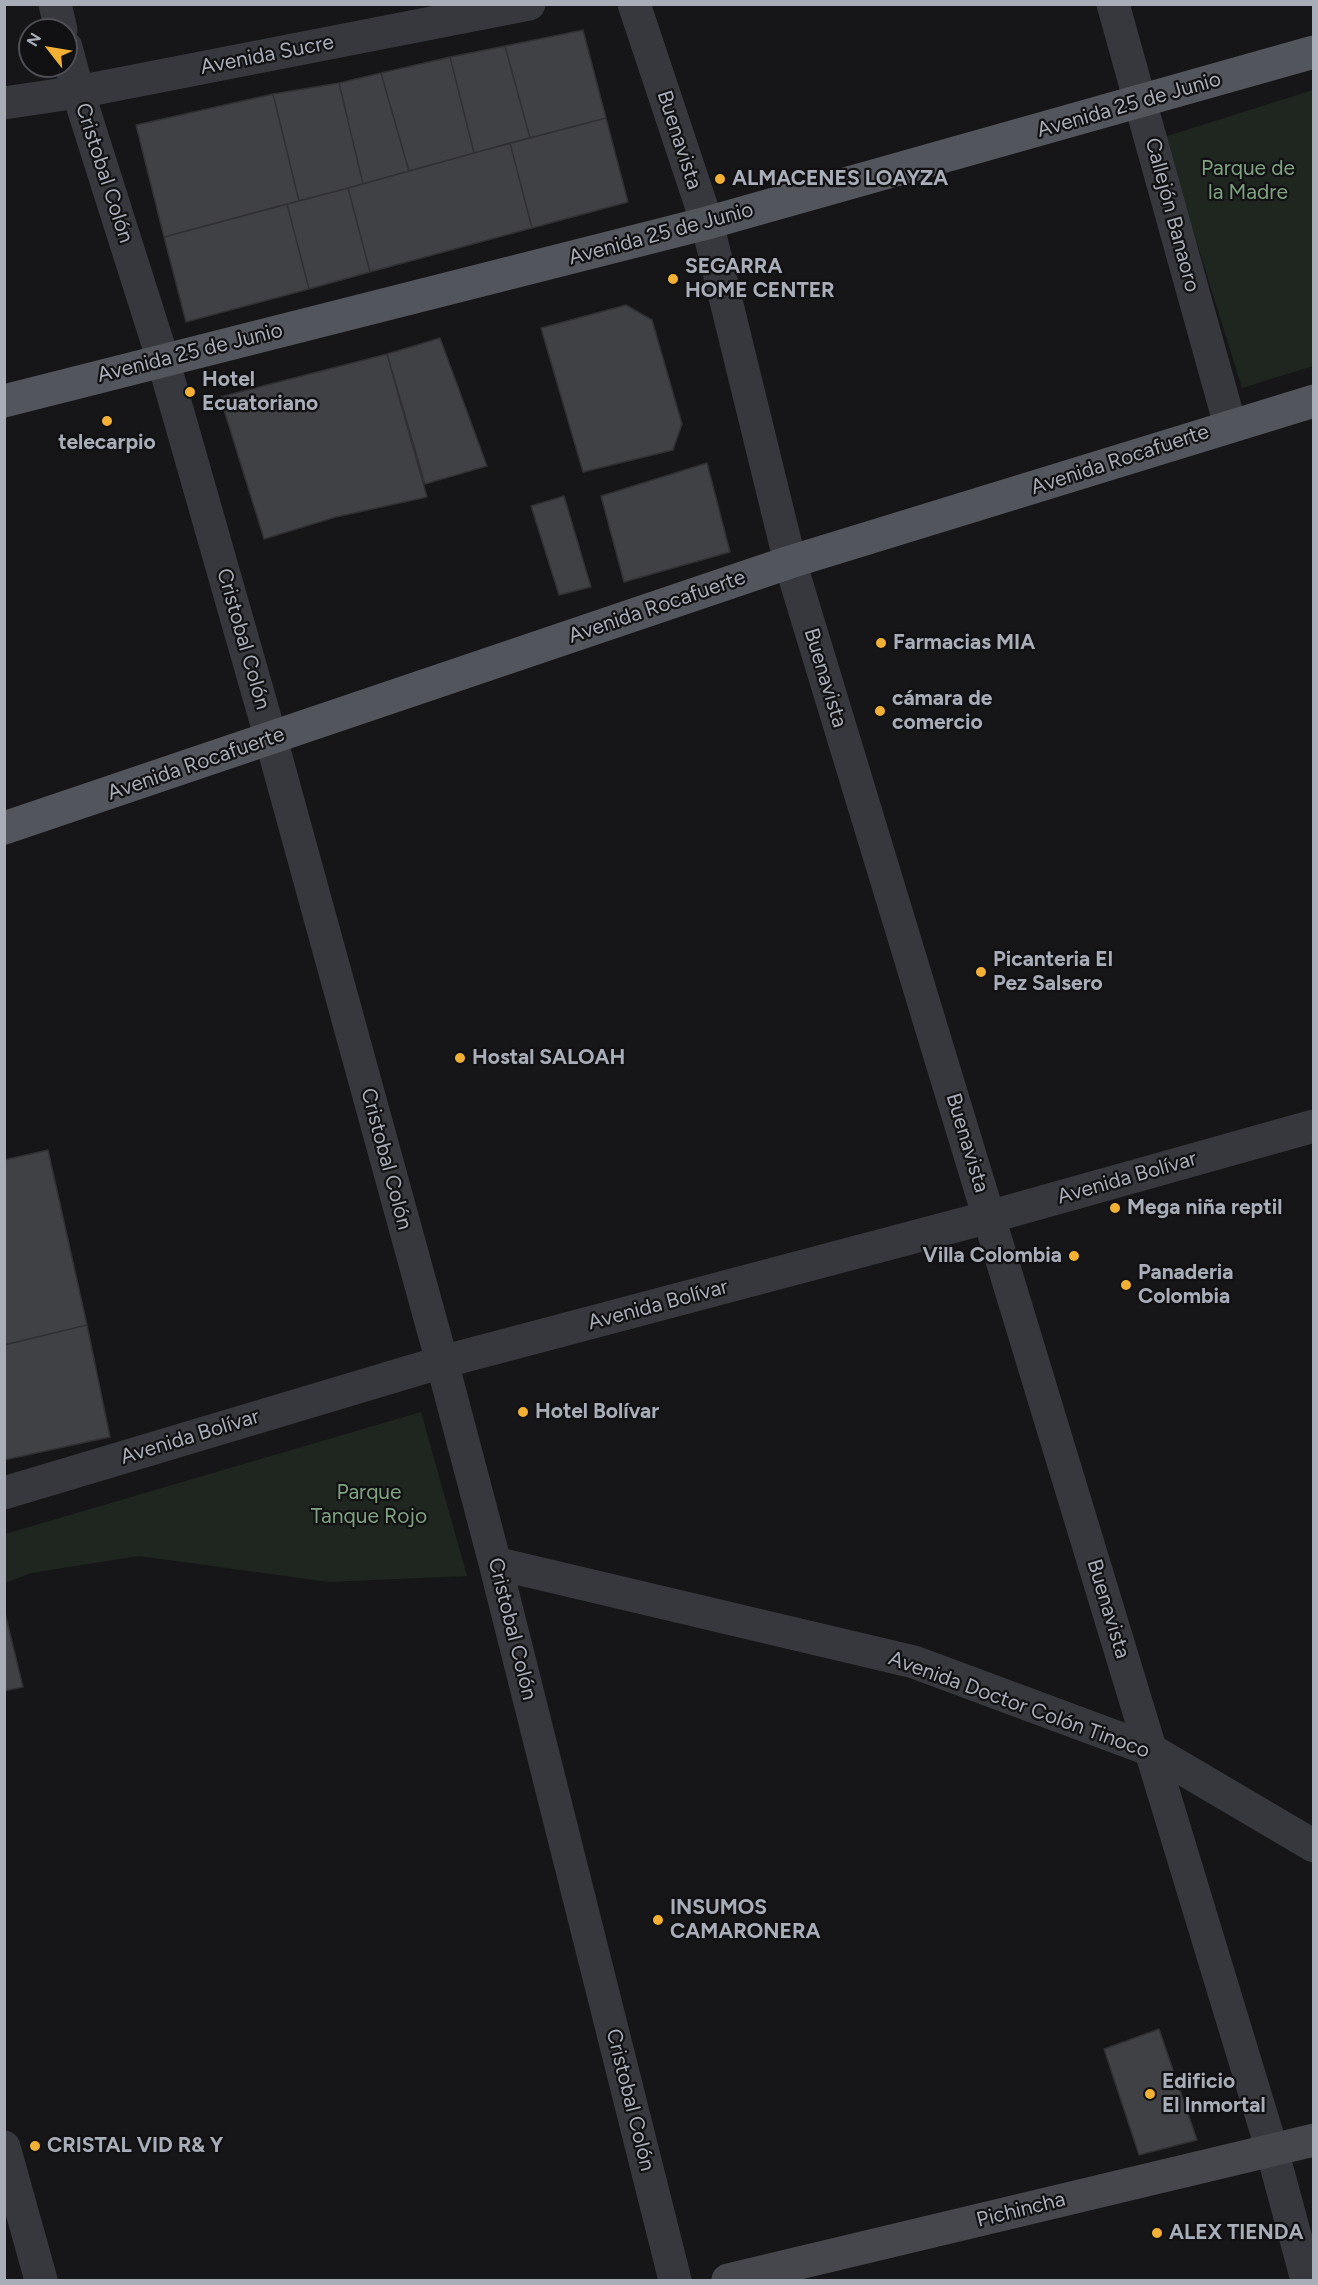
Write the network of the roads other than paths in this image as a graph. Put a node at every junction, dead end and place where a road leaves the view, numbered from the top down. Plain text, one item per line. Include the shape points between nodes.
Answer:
1 (529, 4) edge
2 (634, 4) edge
3 (1113, 4) edge
4 (1314, 52) edge
5 (74, 78) edge
6 (78, 92) junction
7 (1141, 102) junction
8 (4, 103) edge
9 (706, 224) junction
10 (163, 360) junction
11 (4, 401) edge
12 (1314, 401) edge
13 (1230, 425) junction
14 (790, 562) junction
15 (271, 739) junction
16 (4, 828) edge
17 (1314, 1126) edge
18 (989, 1217) junction
19 (442, 1362) junction
20 (4, 1492) edge
21 (495, 1563) junction
22 (1151, 1750) junction
23 (1314, 1846) edge
24 (1314, 2140) edge
25 (4, 2147) edge
26 (1272, 2150) junction
27 (41, 2280) edge
28 (675, 2280) edge
29 (728, 2280) edge
30 (1307, 2280) edge

1 - 6 street, Avenida Sucre
2 - 9 street, Buenavista
3 - 7 street, Callejón Banaoro
4 - 7 main road, Avenida 25 de Junio
5 - 6 street, Cristobal Colón
6 - 8 street, Avenida Sucre
6 - 10 street, Cristobal Colón
7 - 9 main road, Avenida 25 de Junio
7 - 13 street, Callejón Banaoro
9 - 10 main road, Avenida 25 de Junio
9 - 14 street, Buenavista
10 - 11 main road, Avenida 25 de Junio
10 - 15 street, Cristobal Colón
12 - 13 main road, Avenida Rocafuerte
13 - 14 main road, Avenida Rocafuerte
14 - 15 main road, Avenida Rocafuerte
14 - 18 street, Buenavista
15 - 16 main road, Avenida Rocafuerte
15 - 19 street, Cristobal Colón
17 - 18 street, Avenida Bolívar
18 - 19 street, Avenida Bolívar
18 - 22 street, Buenavista
19 - 20 street, Avenida Bolívar
19 - 21 street, Cristobal Colón
21 - 22 street, Avenida Doctor Colón Tinoco via 914,1662
21 - 28 street, Cristobal Colón
22 - 23 street, Avenida Doctor Colón Tinoco
22 - 26 street, Buenavista
24 - 26 main road, Pichincha
25 - 27 street
26 - 29 main road, Pichincha
26 - 30 street, Buenavista

